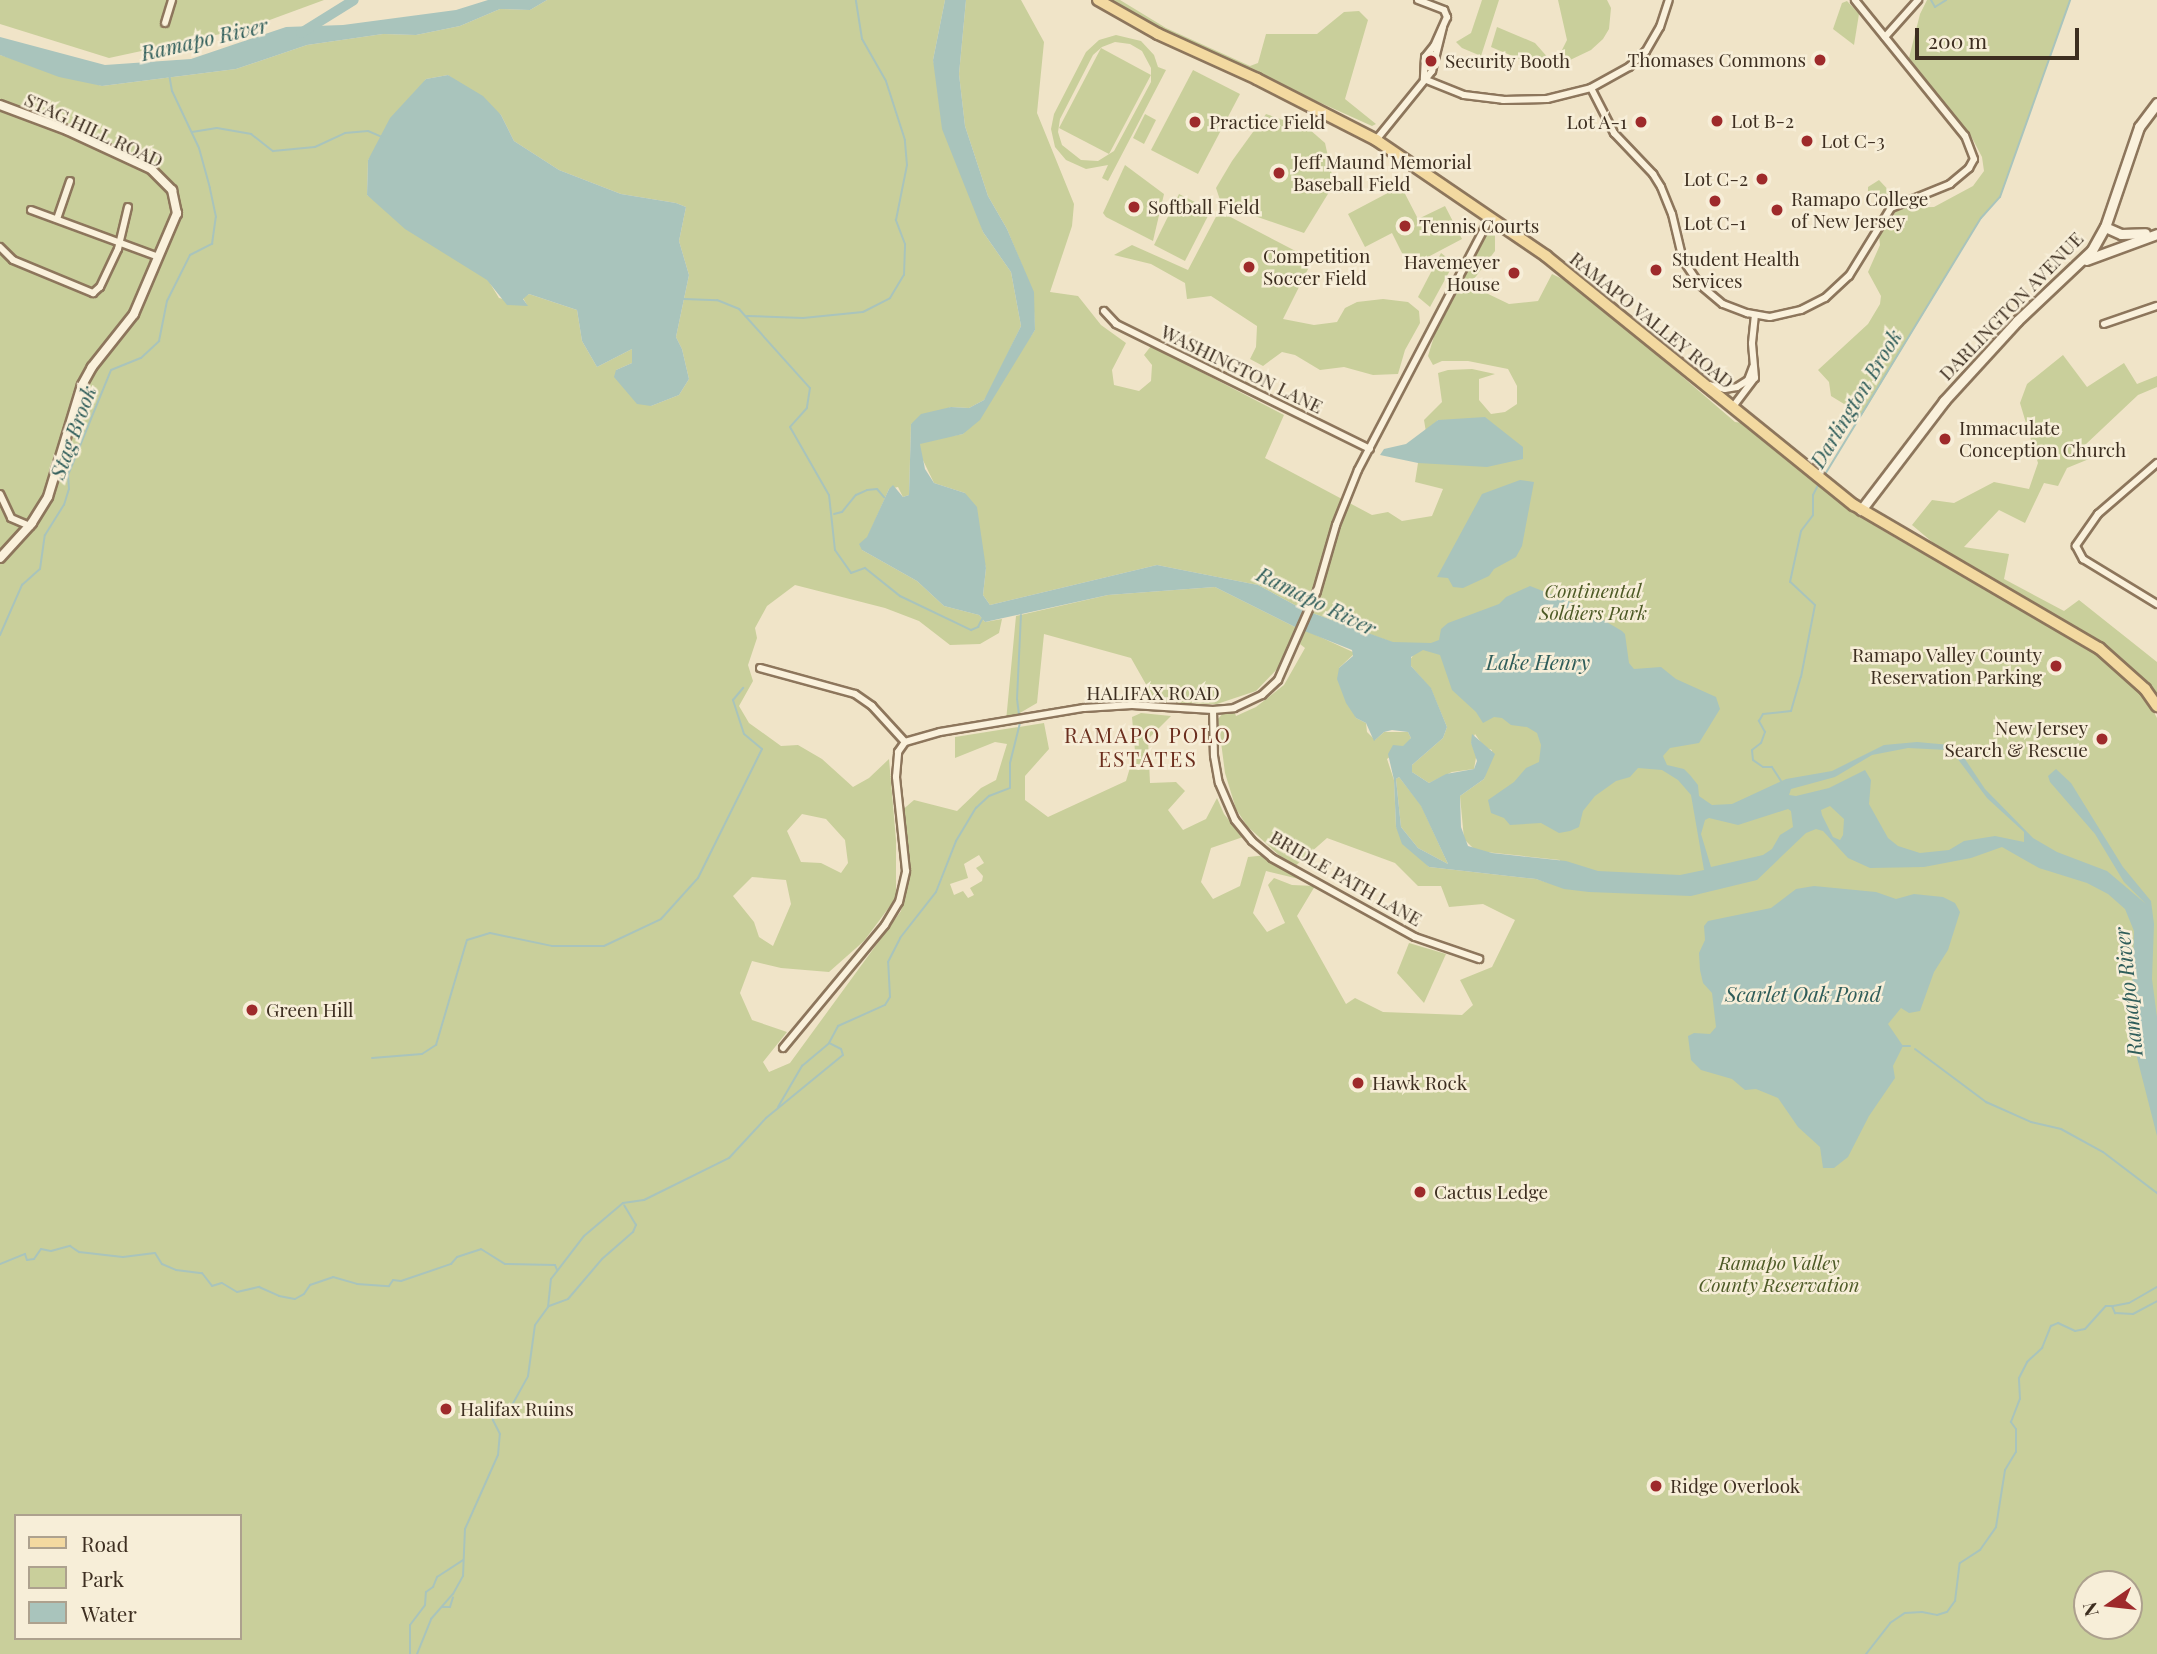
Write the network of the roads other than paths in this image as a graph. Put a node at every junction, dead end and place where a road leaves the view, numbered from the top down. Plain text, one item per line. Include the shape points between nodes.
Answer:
1 (172, 0) edge
2 (1098, 0) edge
3 (1418, 0) edge
4 (1669, 0) edge
5 (1855, 0) edge
6 (1918, 0) edge
7 (165, 23) dead end
8 (1443, 27) junction
9 (1885, 37) junction
10 (1424, 79) junction
11 (1591, 88) junction
12 (2157, 103) edge
13 (0, 105) edge
14 (1376, 140) junction
15 (71, 181) dead end
16 (128, 207) dead end
17 (31, 210) dead end
18 (1490, 217) junction
19 (57, 219) junction
20 (2105, 227) junction
21 (2157, 232) edge
22 (120, 241) junction
23 (0, 247) edge
24 (159, 257) junction
25 (2075, 265) junction
26 (2157, 306) edge
27 (1104, 311) dead end
28 (1755, 315) junction
29 (2104, 324) dead end
30 (1754, 362) junction
31 (1704, 384) junction
32 (1732, 408) junction
33 (1370, 449) junction
34 (2157, 463) edge
35 (0, 494) edge
36 (1861, 510) junction
37 (30, 526) junction
38 (0, 558) edge
39 (2157, 604) edge
40 (760, 668) dead end
41 (2157, 706) edge
42 (1213, 710) junction
43 (905, 742) junction
44 (1479, 960) dead end
45 (783, 1048) dead end

1 - 7 street
2 - 14 main road, RAMAPO VALLEY ROAD
3 - 8 street via 1444,10
4 - 11 street via 1647,51
5 - 9 street
6 - 9 street
8 - 10 street via 1432,71
8 - 10 street via 1425,57
9 - 28 street via 1969,141 1972,166 1943,188 1891,208 1860,263 1825,298 1787,315
10 - 11 street via 1464,95 1503,100 1547,99
10 - 14 street
11 - 28 street via 1614,133 1661,187 1683,260 1699,284 1723,304
12 - 20 main road, DARLINGTON AVENUE via 2138,127
13 - 24 street, STAG HILL ROAD via 67,130 162,177 175,197 177,213
14 - 18 main road, RAMAPO VALLEY ROAD
15 - 19 street
16 - 22 street
17 - 19 street
18 - 31 main road, RAMAPO VALLEY ROAD via 1594,293
18 - 33 street, HALIFAX ROAD
19 - 22 street
20 - 21 main road via 2129,234
20 - 25 main road, DARLINGTON AVENUE via 2092,250
21 - 25 main road
22 - 23 street via 100,287 90,294 13,260
22 - 24 street
24 - 37 street, STAG HILL ROAD via 134,314 82,385 52,487
25 - 36 main road, DARLINGTON AVENUE via 2017,321 1933,415
26 - 29 street
27 - 33 street, WASHINGTON LANE via 1116,324
28 - 30 street
30 - 31 street via 1748,380 1737,387
30 - 32 street via 1752,383
31 - 32 main road, RAMAPO VALLEY ROAD
32 - 36 main road, RAMAPO VALLEY ROAD
33 - 42 street, HALIFAX ROAD via 1336,525 1310,609 1284,671 1271,688 1243,705
34 - 39 street via 2098,514 2076,546 2083,559
35 - 37 street via 11,518
36 - 41 main road, RAMAPO VALLEY ROAD via 2099,648
37 - 38 street, STAG HILL ROAD
40 - 43 street via 855,694
42 - 43 street, HALIFAX ROAD via 1120,706 927,734
42 - 44 street, BRIDLE PATH LANE via 1219,783 1231,814 1252,841 1272,858 1416,937
43 - 45 street via 898,752 895,777 905,871 899,902

